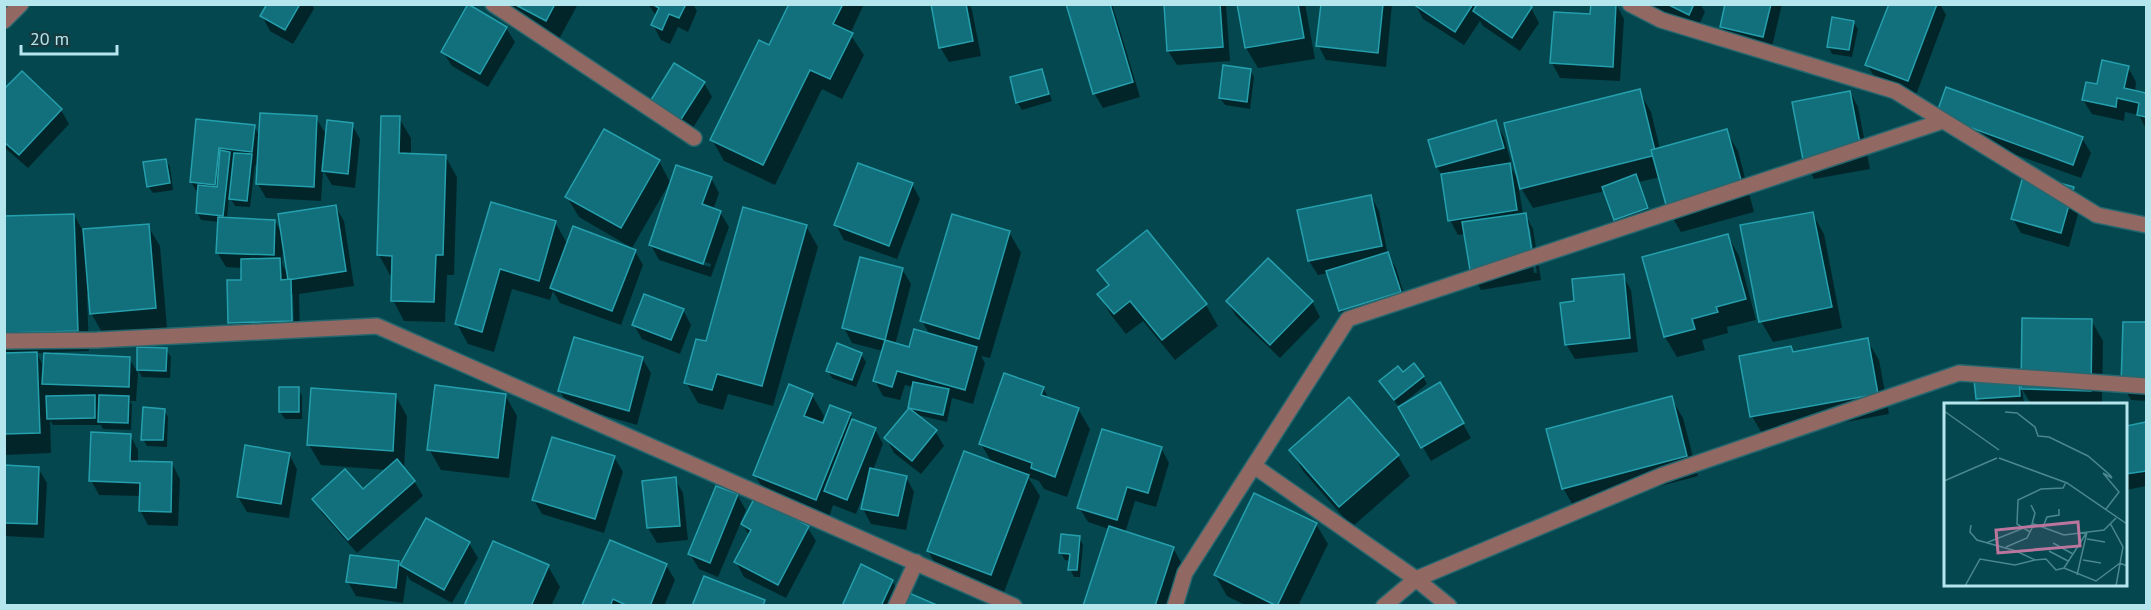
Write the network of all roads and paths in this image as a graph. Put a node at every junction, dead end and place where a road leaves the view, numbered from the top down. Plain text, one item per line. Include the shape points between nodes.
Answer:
1 (21, 4) edge
2 (493, 4) edge
3 (1630, 4) edge
4 (4, 21) edge
5 (1943, 121) junction
6 (694, 138) dead end
7 (2146, 225) edge
8 (4, 341) edge
9 (2146, 386) edge
10 (1254, 466) junction
11 (916, 562) junction
12 (1416, 579) junction
13 (896, 606) edge
14 (1014, 606) edge
15 (1175, 606) edge
16 (1384, 606) edge
17 (1449, 606) edge

1 - 4 street
2 - 6 street
3 - 5 street via 1661,20 1895,91
5 - 7 street via 2097,214
5 - 10 street via 1348,319
8 - 11 street via 377,326
9 - 12 street via 1959,373 1663,475
10 - 12 street
10 - 15 street via 1185,573
11 - 13 street
11 - 14 street
12 - 16 street
12 - 17 street

